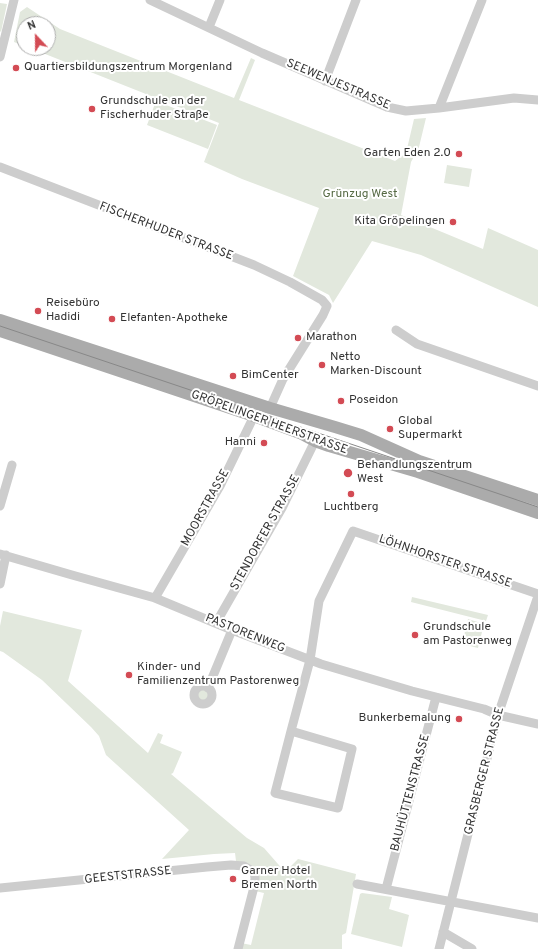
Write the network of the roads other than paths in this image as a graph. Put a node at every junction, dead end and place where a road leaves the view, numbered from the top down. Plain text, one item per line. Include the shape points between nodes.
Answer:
1 (14, 0) edge
2 (150, 0) edge
3 (220, 0) edge
4 (356, 0) edge
5 (482, 0) edge
6 (209, 27) junction
7 (0, 57) edge
8 (325, 81) junction
9 (538, 100) edge
10 (439, 108) junction
11 (0, 167) edge
12 (0, 320) edge
13 (396, 330) dead end
14 (0, 331) edge
15 (538, 386) edge
16 (270, 408) junction
17 (254, 416) junction
18 (315, 441) junction
19 (12, 465) dead end
20 (538, 500) edge
21 (0, 506) edge
22 (538, 513) edge
23 (3, 554) edge
24 (0, 584) edge
25 (538, 595) edge
26 (155, 598) junction
27 (216, 623) junction
28 (232, 630) junction
29 (310, 660) junction
30 (208, 688) dead end
31 (436, 697) junction
32 (498, 715) junction
33 (538, 724) edge
34 (291, 731) junction
35 (357, 884) dead end
36 (0, 888) edge
37 (386, 889) junction
38 (451, 901) junction
39 (538, 918) edge
40 (443, 932) junction
41 (238, 949) edge
42 (438, 949) edge
43 (472, 949) edge

1 - 7 street
2 - 6 street, SEEWENJESTRASSE
3 - 6 street
4 - 8 street
5 - 10 street
6 - 8 street, SEEWENJESTRASSE
8 - 10 street, SEEWENJESTRASSE via 387,107 406,111
9 - 10 street, SEEWENJESTRASSE via 514,98
11 - 16 street, FISCHERHUDER STRASSE via 254,265 322,300 327,306 323,315 283,379
12 - 16 main road, GRÖPELINGER HEERSTRASSE
13 - 15 street via 417,344
14 - 17 main road, GRÖPELINGER HEERSTRASSE
16 - 20 main road, GRÖPELINGER HEERSTRASSE via 361,435 418,461
17 - 18 main road, GRÖPELINGER HEERSTRASSE
17 - 26 street, MOORSTRASSE via 220,486
18 - 22 main road, GRÖPELINGER HEERSTRASSE via 418,472
18 - 27 street, STENDORFER STRASSE via 282,508
19 - 21 street
23 - 24 street
23 - 26 street, PASTORENWEG
25 - 29 street, LÖHNHORSTER STRASSE via 353,531 319,601
25 - 32 street, GRASBERGER STRASSE
26 - 27 street, PASTORENWEG
27 - 28 street, PASTORENWEG
28 - 29 street, PASTORENWEG
28 - 30 street
29 - 31 street, PASTORENWEG
29 - 34 street
31 - 32 street, PASTORENWEG
31 - 37 street, BAUHÜTTENSTRASSE
32 - 33 street, PASTORENWEG
32 - 38 street, GRASBERGER STRASSE
34 - 34 street via 275,793 338,808 352,748
35 - 37 street
36 - 41 street, GEESTSTRASSE via 231,865 244,866 254,872 254,887
37 - 38 street
38 - 39 street
38 - 40 street, GRASBERGER STRASSE
40 - 42 street, GRASBERGER STRASSE
40 - 43 street

